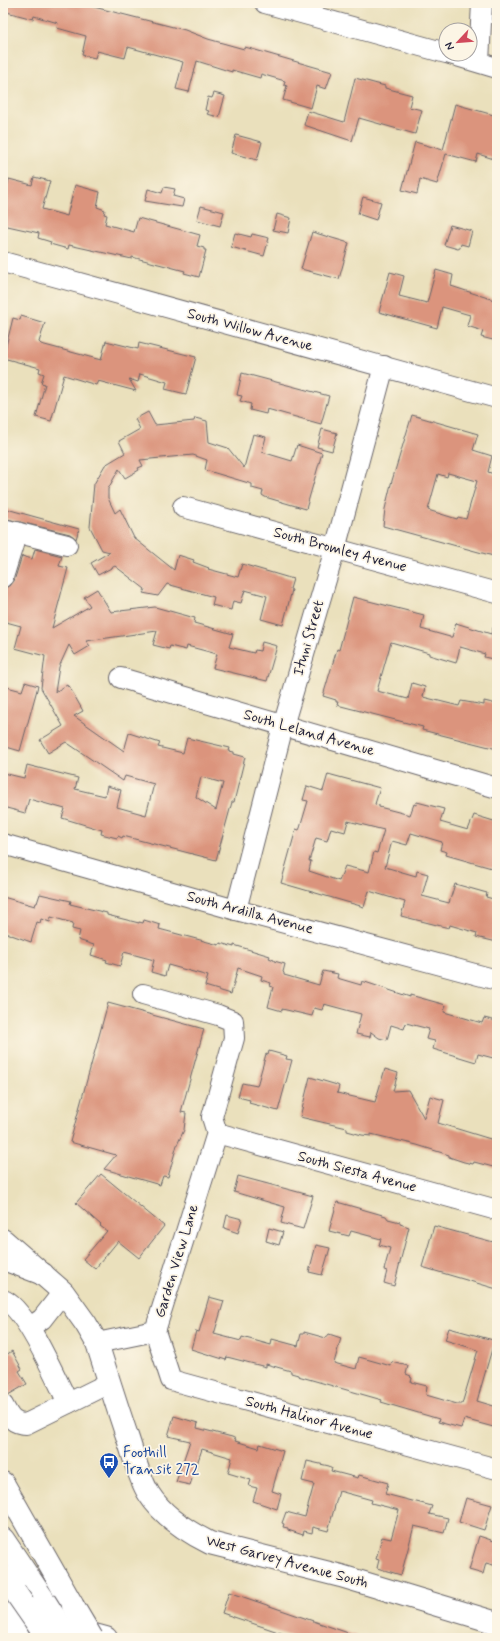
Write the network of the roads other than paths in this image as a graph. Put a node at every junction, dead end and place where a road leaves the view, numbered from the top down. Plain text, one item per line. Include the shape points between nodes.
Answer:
1 (265, 3) edge
2 (482, 3) edge
3 (438, 51) edge
4 (478, 62) edge
5 (488, 65) edge
6 (3, 262) edge
7 (384, 366) junction
8 (497, 398) edge
9 (183, 507) dead end
10 (10, 530) edge
11 (67, 545) dead end
12 (335, 549) junction
13 (3, 577) edge
14 (497, 594) edge
15 (121, 678) dead end
16 (283, 726) junction
17 (497, 788) edge
18 (3, 844) edge
19 (236, 910) junction
20 (497, 980) edge
21 (143, 994) dead end
22 (217, 1134) junction
23 (497, 1210) edge
24 (3, 1240) edge
25 (3, 1261) edge
26 (43, 1274) junction
27 (63, 1292) junction
28 (3, 1300) edge
29 (30, 1327) junction
30 (155, 1331) junction
31 (96, 1343) junction
32 (109, 1383) junction
33 (68, 1403) junction
34 (7, 1413) edge
35 (497, 1469) edge
36 (3, 1483) edge
37 (3, 1539) edge
38 (7, 1593) edge
39 (3, 1615) edge
40 (497, 1623) edge
41 (19, 1638) edge
42 (47, 1638) edge
43 (68, 1638) edge
44 (92, 1638) edge
45 (106, 1638) edge

1 - 3 street
2 - 5 street
4 - 5 street
6 - 7 street, South Willow Avenue
7 - 8 street, South Willow Avenue
7 - 12 street, Ituni Street
9 - 12 street, South Bromley Avenue
10 - 11 street
10 - 13 street
12 - 14 street, South Bromley Avenue
12 - 16 street, Ituni Street
15 - 16 street, South Leland Avenue
16 - 17 street, South Leland Avenue
16 - 19 street, Ituni Street
18 - 19 street, South Ardilla Avenue
19 - 20 street, South Ardilla Avenue
21 - 22 street via 233,1021 234,1038 212,1117
22 - 23 street, South Siesta Avenue
22 - 30 street, Garden View Lane
24 - 26 main road, West Garvey Avenue South
25 - 26 main road
26 - 27 main road, West Garvey Avenue South
27 - 29 street via 42,1319
27 - 31 main road, West Garvey Avenue South
28 - 29 street via 9,1301
29 - 33 street
30 - 31 street, Garden View Lane
30 - 35 street, South Halinor Avenue via 171,1380
31 - 32 main road, West Garvey Avenue South
32 - 33 street
32 - 40 main road, West Garvey Avenue South via 137,1469 148,1493 175,1522 192,1534 210,1543 341,1576
33 - 34 street via 26,1424 19,1424
36 - 44 main road, bridge
37 - 43 main road, bridge
38 - 42 main road, bridge
38 - 45 main road
39 - 41 main road

